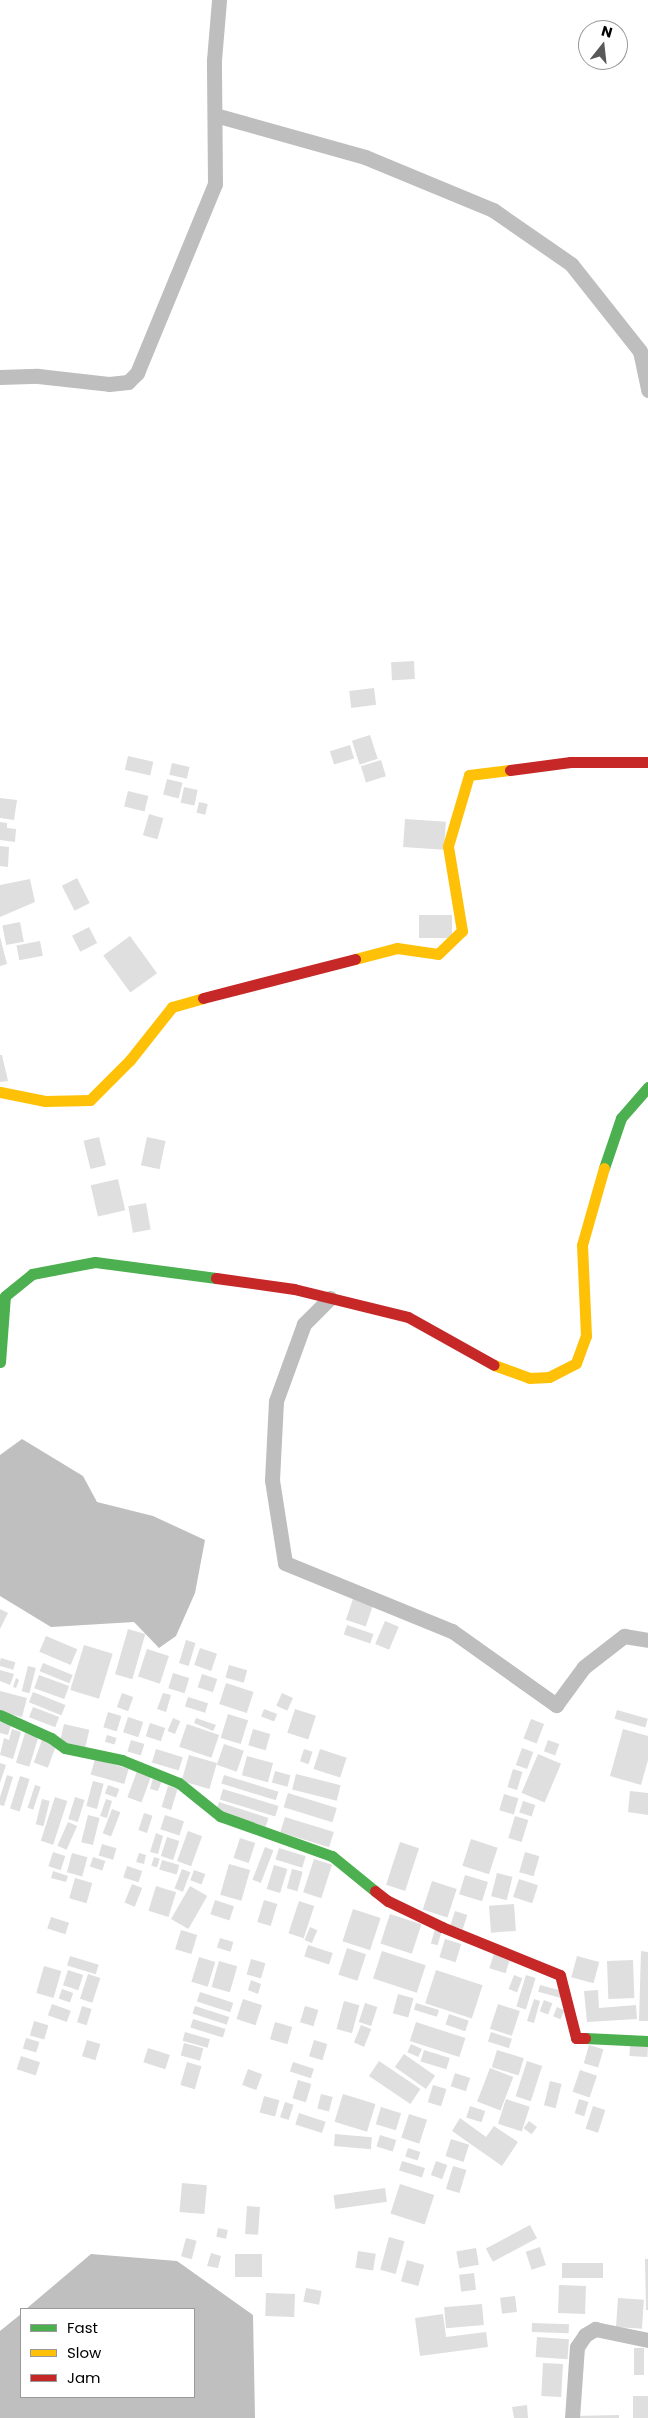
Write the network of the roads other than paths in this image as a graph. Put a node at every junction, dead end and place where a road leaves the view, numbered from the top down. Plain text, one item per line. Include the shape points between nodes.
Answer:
1 (219, 0) edge
2 (215, 114) junction
3 (0, 377) edge
4 (648, 390) edge
5 (648, 762) edge
6 (648, 1087) edge
7 (0, 1092) edge
8 (330, 1298) junction
9 (0, 1362) edge
10 (648, 1640) edge
11 (0, 1715) edge
12 (648, 2041) edge
13 (648, 2340) edge
14 (572, 2418) edge

1 - 2 street via 214,60
2 - 3 street via 215,184 137,373 128,382 109,384 38,376
2 - 4 street via 365,156 493,210 571,264 640,351
5 - 7 street via 570,762 469,775 448,846 462,931 438,954 397,948 172,1007 130,1060 90,1100 45,1101
6 - 8 street via 621,1118 591,1208 582,1245 586,1336 576,1363 548,1377 530,1378 493,1364 408,1317
8 - 9 street via 294,1289 95,1262 32,1274 5,1296
8 - 10 street via 304,1324 276,1401 272,1480 284,1563 452,1631 556,1705 584,1667 624,1636
11 - 12 street via 51,1738 65,1748 122,1760 179,1783 220,1816 332,1856 388,1901 442,1927 560,1975 576,2038
13 - 14 street via 595,2329 585,2335 577,2347

